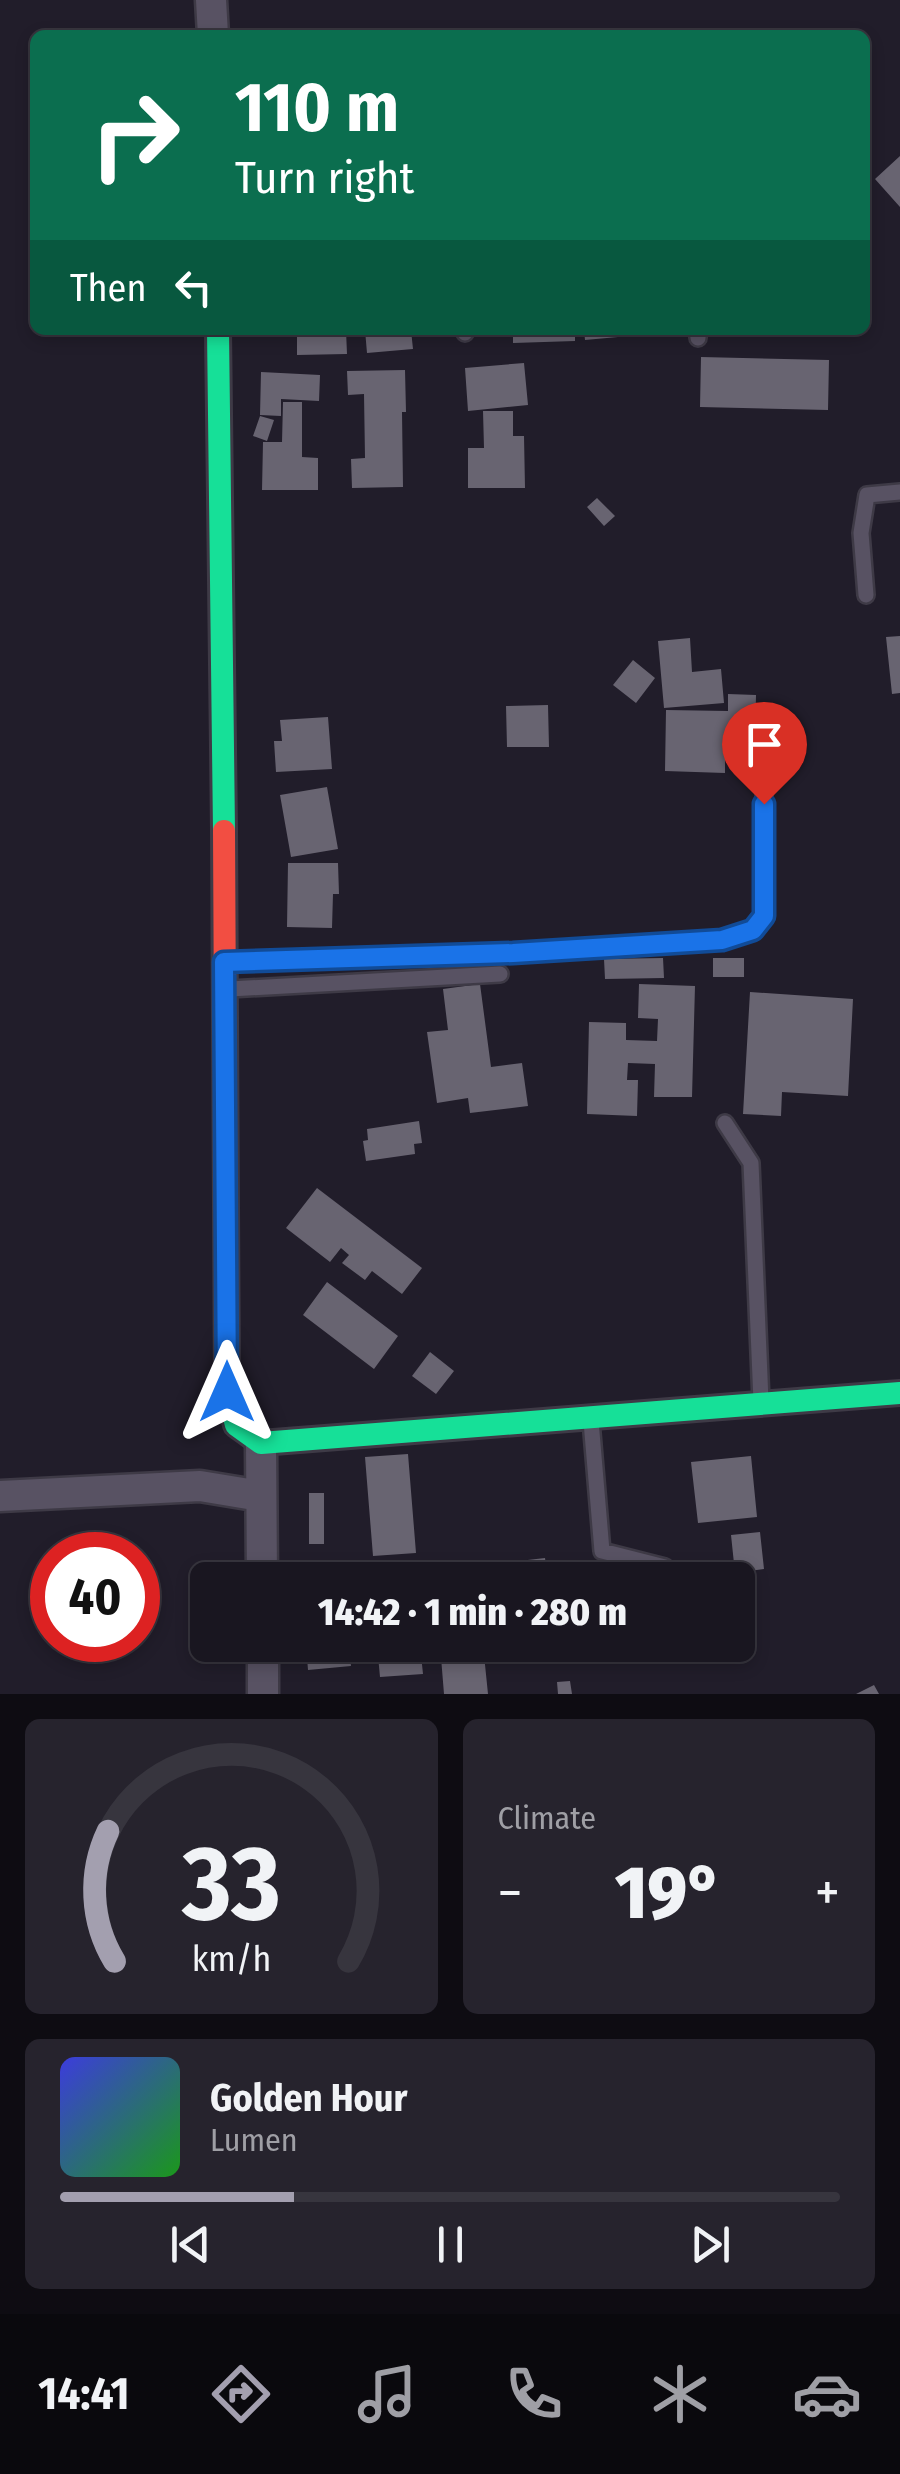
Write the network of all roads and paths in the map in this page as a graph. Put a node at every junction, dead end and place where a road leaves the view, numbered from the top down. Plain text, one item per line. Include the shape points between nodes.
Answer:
1 (211, 0) edge
2 (212, 30) edge
3 (218, 335) edge
4 (900, 492) edge
5 (866, 594) dead end
6 (764, 771) dead end
7 (224, 962) junction
8 (500, 974) dead end
9 (226, 989) junction
10 (726, 1123) dead end
11 (900, 1393) edge
12 (761, 1404) junction
13 (590, 1417) junction
14 (261, 1443) junction
15 (0, 1496) edge
16 (262, 1496) junction
17 (262, 1562) edge
18 (646, 1562) edge
19 (263, 1662) edge
20 (263, 1694) edge

1 - 2 street
3 - 7 street
4 - 5 lane via 867,495 861,533
6 - 7 lane via 764,916 753,930 722,940 513,953
7 - 9 street
8 - 9 lane
9 - 14 street via 227,1392 236,1425
10 - 12 lane via 751,1163
11 - 12 street
12 - 13 street
13 - 14 street
13 - 18 lane via 602,1551
14 - 16 street
15 - 16 street via 200,1486
16 - 17 street
19 - 20 street

